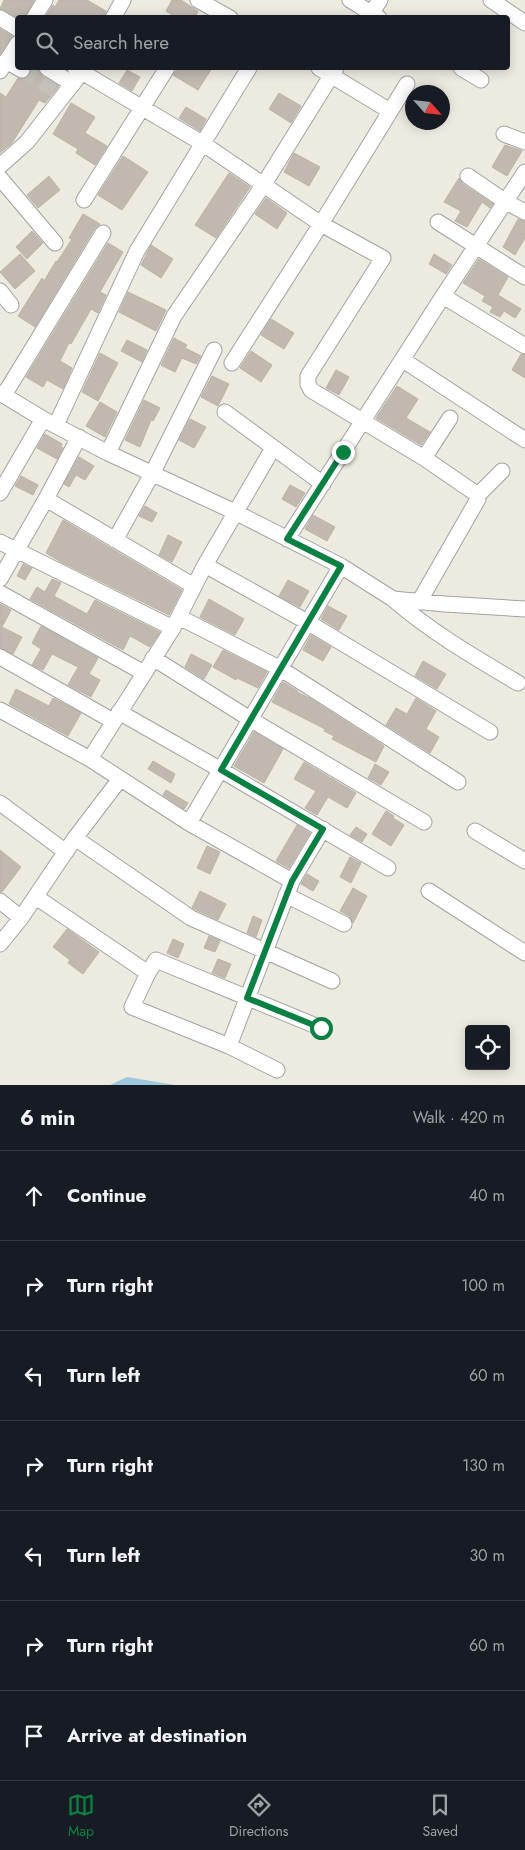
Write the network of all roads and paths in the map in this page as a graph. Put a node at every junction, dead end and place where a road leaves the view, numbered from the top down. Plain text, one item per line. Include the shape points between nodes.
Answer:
1 (45, 0) edge
2 (123, 0) edge
3 (350, 0) edge
4 (380, 0) edge
5 (491, 0) edge
6 (201, 8) edge
7 (36, 15) edge
8 (115, 15) edge
9 (221, 15) edge
10 (372, 15) edge
11 (373, 15) edge
12 (0, 18) edge
13 (525, 23) edge
14 (15, 27) edge
15 (15, 49) edge
16 (3, 66) edge
17 (51, 70) edge
18 (166, 70) edge
19 (248, 70) edge
20 (329, 70) edge
21 (464, 70) edge
22 (72, 80) edge
23 (481, 80) dead end
24 (407, 84) dead end
25 (143, 107) junction
26 (390, 111) junction
27 (504, 134) dead end
28 (525, 142) edge
29 (202, 143) junction
30 (0, 166) edge
31 (525, 173) edge
32 (468, 176) dead end
33 (0, 178) edge
34 (264, 184) junction
35 (84, 200) dead end
36 (506, 202) junction
37 (525, 212) edge
38 (438, 222) dead end
39 (321, 224) junction
40 (103, 233) dead end
41 (55, 243) dead end
42 (475, 247) junction
43 (525, 276) edge
44 (0, 291) edge
45 (443, 296) junction
46 (11, 305) dead end
47 (525, 346) edge
48 (214, 350) dead end
49 (403, 360) junction
50 (232, 363) dead end
51 (2, 394) edge
52 (225, 412) dead end
53 (450, 418) dead end
54 (362, 421) junction
55 (49, 422) junction
56 (79, 437) junction
57 (525, 440) edge
58 (274, 448) junction
59 (108, 453) junction
60 (424, 458) junction
61 (502, 471) dead end
62 (152, 474) junction
63 (322, 484) junction
64 (0, 493) edge
65 (478, 495) junction
66 (46, 499) junction
67 (235, 512) junction
68 (287, 539) junction
69 (115, 540) junction
70 (0, 542) edge
71 (16, 550) junction
72 (205, 564) junction
73 (341, 566) junction
74 (0, 579) edge
75 (194, 586) junction
76 (0, 594) edge
77 (393, 599) junction
78 (419, 602) junction
79 (525, 609) edge
80 (176, 623) junction
81 (309, 623) junction
82 (0, 657) edge
83 (153, 658) junction
84 (281, 670) junction
85 (144, 673) junction
86 (518, 683) dead end
87 (0, 710) edge
88 (116, 717) junction
89 (250, 720) junction
90 (490, 732) dead end
91 (90, 759) junction
92 (221, 770) junction
93 (120, 779) junction
94 (458, 782) dead end
95 (0, 803) edge
96 (424, 822) dead end
97 (189, 823) junction
98 (323, 829) junction
99 (474, 831) dead end
100 (75, 838) junction
101 (66, 852) junction
102 (525, 861) edge
103 (388, 868) dead end
104 (289, 888) junction
105 (429, 891) dead end
106 (36, 897) junction
107 (0, 902) edge
108 (21, 918) junction
109 (344, 924) dead end
110 (0, 944) edge
111 (265, 950) junction
112 (524, 958) edge
113 (148, 973) junction
114 (332, 981) dead end
115 (247, 998) junction
116 (321, 1028) dead end
117 (229, 1046) junction
118 (277, 1070) dead end

1 - 7 street
2 - 8 street
3 - 10 street
4 - 11 street
5 - 13 street
6 - 9 street
12 - 14 street
15 - 16 street
17 - 22 street
18 - 25 street
19 - 29 street
20 - 26 street
20 - 34 street
21 - 23 street
22 - 25 street
22 - 30 street via 27,142
24 - 26 street
25 - 29 street
25 - 35 street
26 - 39 street
27 - 28 street
29 - 34 street
29 - 55 street via 137,251
31 - 36 street
32 - 36 street
33 - 41 street
34 - 39 street
34 - 59 street via 174,316
36 - 37 street
36 - 42 street
38 - 42 street
39 - 50 street
39 - 54 street via 383,258 308,376 311,390
40 - 51 street
42 - 43 street
42 - 45 street
44 - 46 street
45 - 47 street
45 - 49 street
48 - 62 street
49 - 54 street
49 - 57 street
51 - 55 street
52 - 58 street
53 - 60 street
54 - 60 street
54 - 63 street
55 - 56 street
55 - 64 street
56 - 59 street
56 - 66 street
58 - 63 street
58 - 67 street
59 - 62 street
60 - 65 street
61 - 65 street
62 - 67 street
62 - 69 street
63 - 68 street
65 - 78 street
66 - 69 street
66 - 71 street
67 - 68 street
67 - 72 street
68 - 73 street
69 - 75 street
70 - 71 street
71 - 74 street
71 - 80 street
72 - 75 street
72 - 81 street
73 - 77 street
73 - 81 street
75 - 80 street
76 - 85 street
77 - 78 street
77 - 86 street via 442,637
78 - 79 street
80 - 83 street
80 - 84 street
81 - 84 street
81 - 90 street
82 - 88 street
83 - 85 street
83 - 89 street
84 - 89 street
84 - 94 street
85 - 88 street
87 - 91 street
88 - 91 street
88 - 92 street
89 - 92 street
89 - 96 street
91 - 93 street
92 - 97 street
92 - 98 street
93 - 97 street
93 - 100 street
95 - 101 street
97 - 104 street
98 - 103 street
98 - 104 street
99 - 102 street
100 - 101 street
100 - 111 street via 191,918
101 - 106 street
104 - 109 street
104 - 111 street
105 - 112 street
106 - 108 street
106 - 113 street
107 - 108 street
108 - 110 street
111 - 114 street
111 - 115 street
113 - 115 street via 156,960
113 - 117 street via 132,1007
115 - 116 street
115 - 117 street
117 - 118 street

